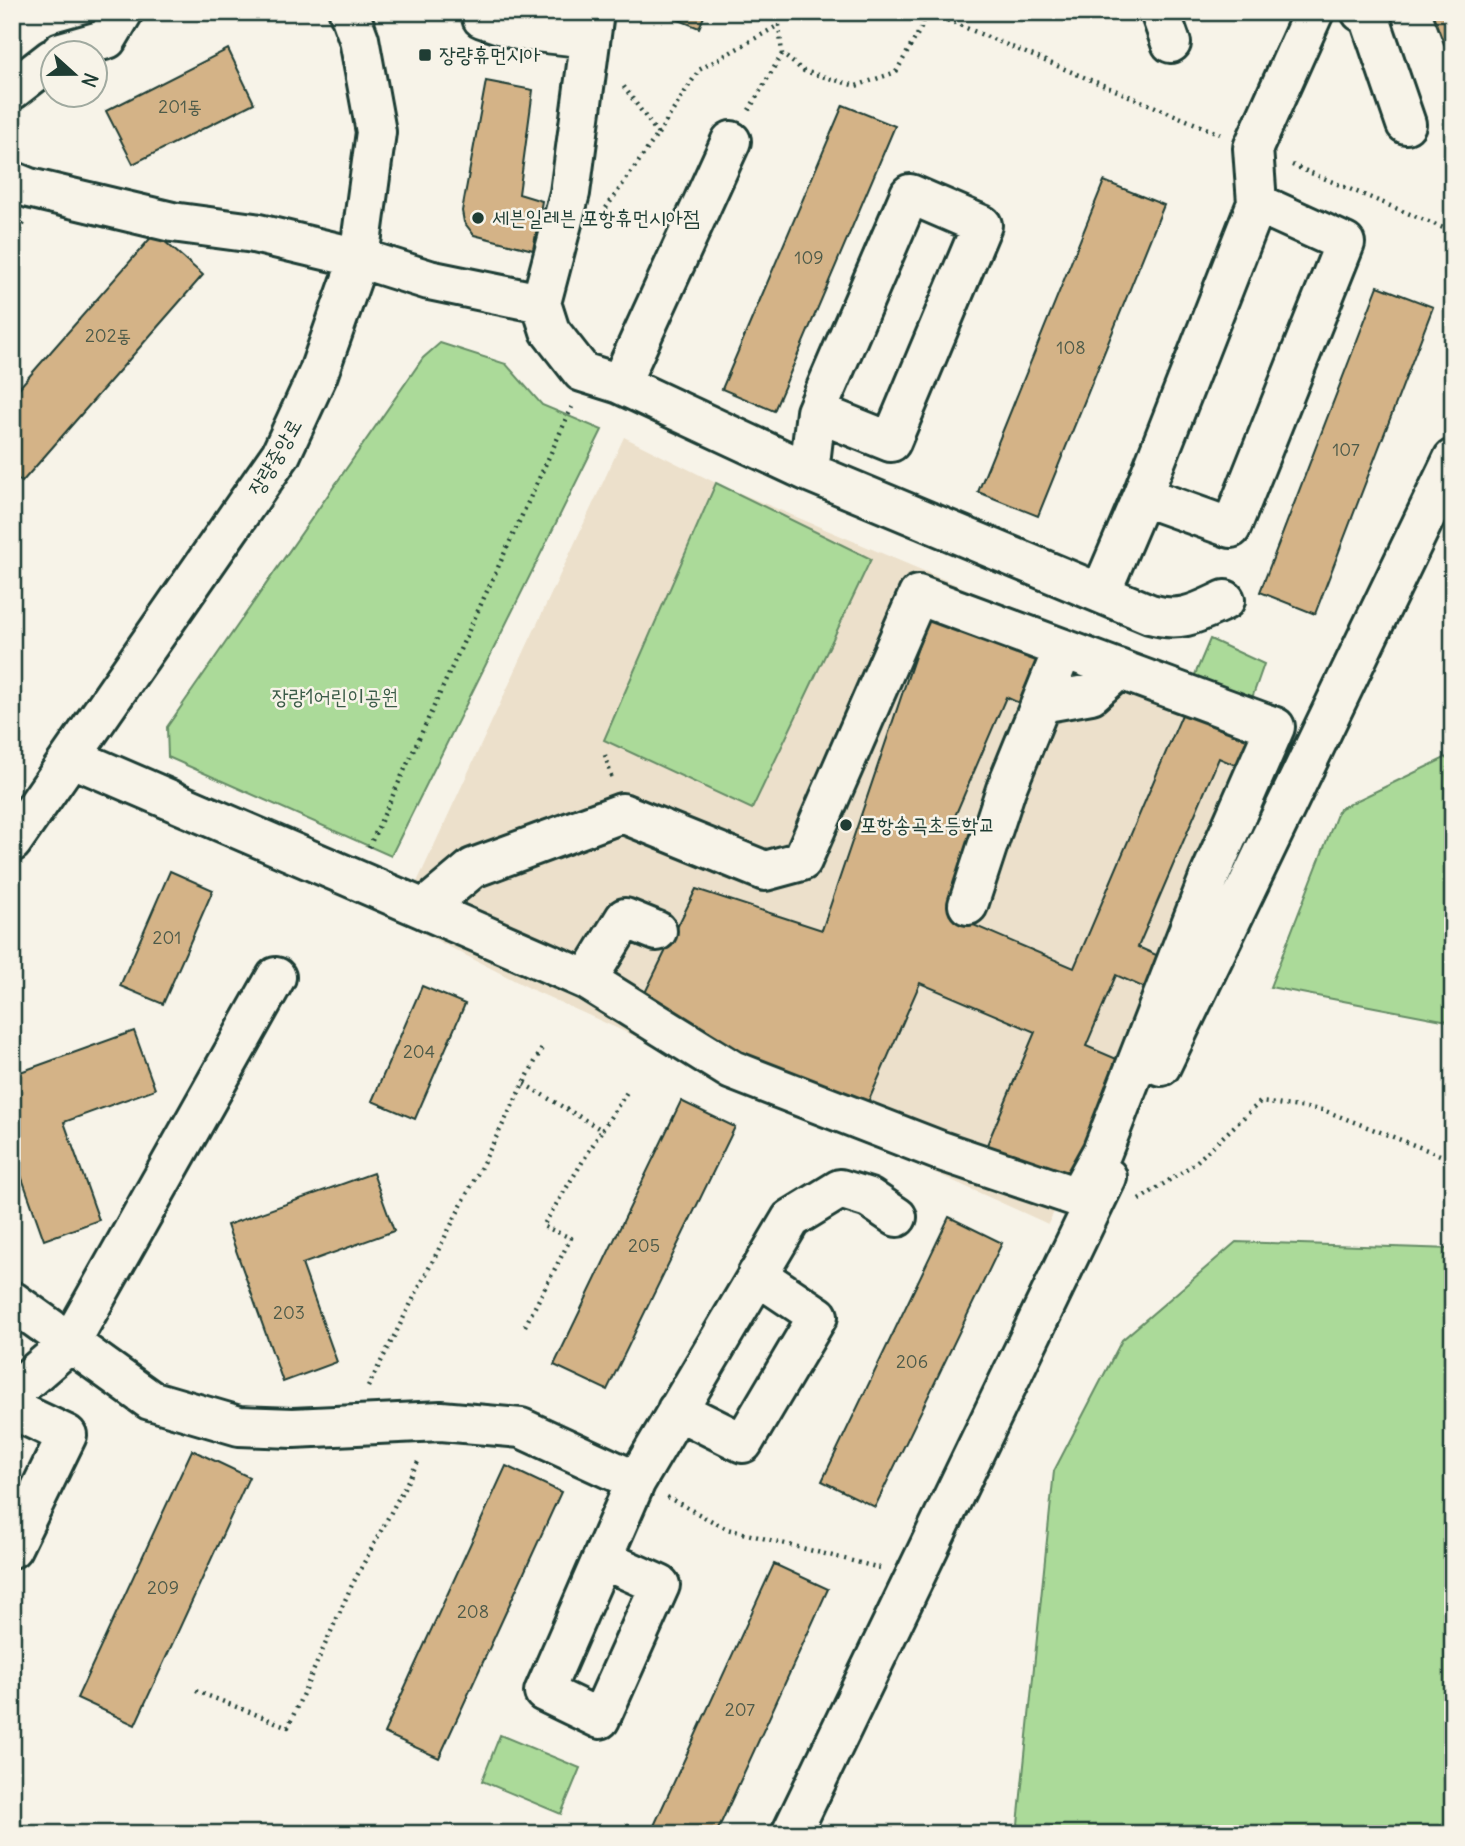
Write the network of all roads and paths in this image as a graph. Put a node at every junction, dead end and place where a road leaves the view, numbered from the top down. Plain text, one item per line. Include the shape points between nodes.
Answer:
1 (123, 12) edge
2 (349, 12) edge
3 (481, 12) edge
4 (785, 12) edge
5 (927, 12) edge
6 (1314, 12) edge
7 (1361, 12) edge
8 (592, 25) edge
9 (779, 25) junction
10 (108, 38) edge
11 (782, 54) junction
12 (38, 70) edge
13 (1093, 80) dead end
14 (12, 90) edge
15 (1406, 124) dead end
16 (658, 134) dead end
17 (731, 141) joint
18 (12, 181) edge
19 (1257, 203) junction
20 (359, 258) junction
21 (541, 303) junction
22 (620, 384) junction
23 (575, 400) dead end
24 (816, 412) junction
25 (1453, 459) edge
26 (809, 472) junction
27 (1142, 496) junction
28 (1101, 592) junction
29 (1225, 600) dead end
30 (1063, 649) junction
31 (1119, 669) junction
32 (1041, 703) junction
33 (73, 758) junction
34 (12, 842) edge
35 (366, 855) dead end
36 (968, 905) dead end
37 (424, 909) junction
38 (657, 930) dead end
39 (275, 977) dead end
40 (587, 980) junction
41 (542, 1048) dead end
42 (524, 1084) junction
43 (629, 1088) dead end
44 (602, 1130) junction
45 (1453, 1160) edge
46 (1135, 1202) dead end
47 (897, 1217) dead end
48 (757, 1275) junction
49 (12, 1301) edge
50 (525, 1326) dead end
51 (70, 1343) junction
52 (12, 1393) edge
53 (12, 1409) edge
54 (677, 1410) junction
55 (441, 1421) junction
56 (349, 1425) junction
57 (636, 1480) junction
58 (12, 1548) edge
59 (602, 1559) dead end
60 (914, 1577) junction
61 (196, 1691) dead end
62 (791, 1834) edge

1 - 10 street
2 - 20 street, 장량중앙로 via 359,39 376,132
3 - 8 street via 482,18 518,30
4 - 9 path
5 - 11 path via 896,72 856,86 804,71
5 - 13 path
6 - 19 street via 1252,148
7 - 15 street via 1369,16
8 - 21 street via 570,193
9 - 11 path
9 - 16 path via 699,70
11 - 17 path
12 - 14 street
17 - 22 street
18 - 20 street via 172,222 254,233
19 - 27 street
19 - 27 street via 1345,243 1340,256 1231,528
20 - 21 street via 429,280
20 - 33 street, 장량중앙로 via 318,374 281,454
21 - 22 street via 550,331 582,372
22 - 26 street
23 - 35 path
24 - 24 street via 910,194 982,225 891,442
24 - 26 street
25 - 60 street
26 - 28 street
27 - 28 street
28 - 29 street via 1169,619
30 - 31 street
30 - 32 street
30 - 37 street via 918,595 802,861 765,872 622,813 473,868
31 - 32 street via 1091,694
31 - 40 street via 1275,727 1209,878 1102,1152 1077,1197 939,1150 732,1070
32 - 36 street via 1006,789
33 - 34 street, 장량중앙로
33 - 37 street
37 - 40 street
38 - 40 street via 625,918
39 - 51 street
41 - 42 path
42 - 44 path
42 - 56 path
43 - 44 path
44 - 50 path via 543,1226 571,1238
45 - 46 path via 1323,1110 1260,1102 1194,1164
47 - 48 street via 869,1198 839,1189 791,1219
48 - 54 street
48 - 54 street via 818,1316 743,1443
49 - 51 street
51 - 52 street
51 - 56 street via 150,1400 239,1426
53 - 58 street via 67,1435
54 - 57 street
55 - 56 street
55 - 57 street via 521,1428
55 - 61 path via 351,1587 288,1727
57 - 59 street
57 - 60 path via 727,1530
60 - 62 street

